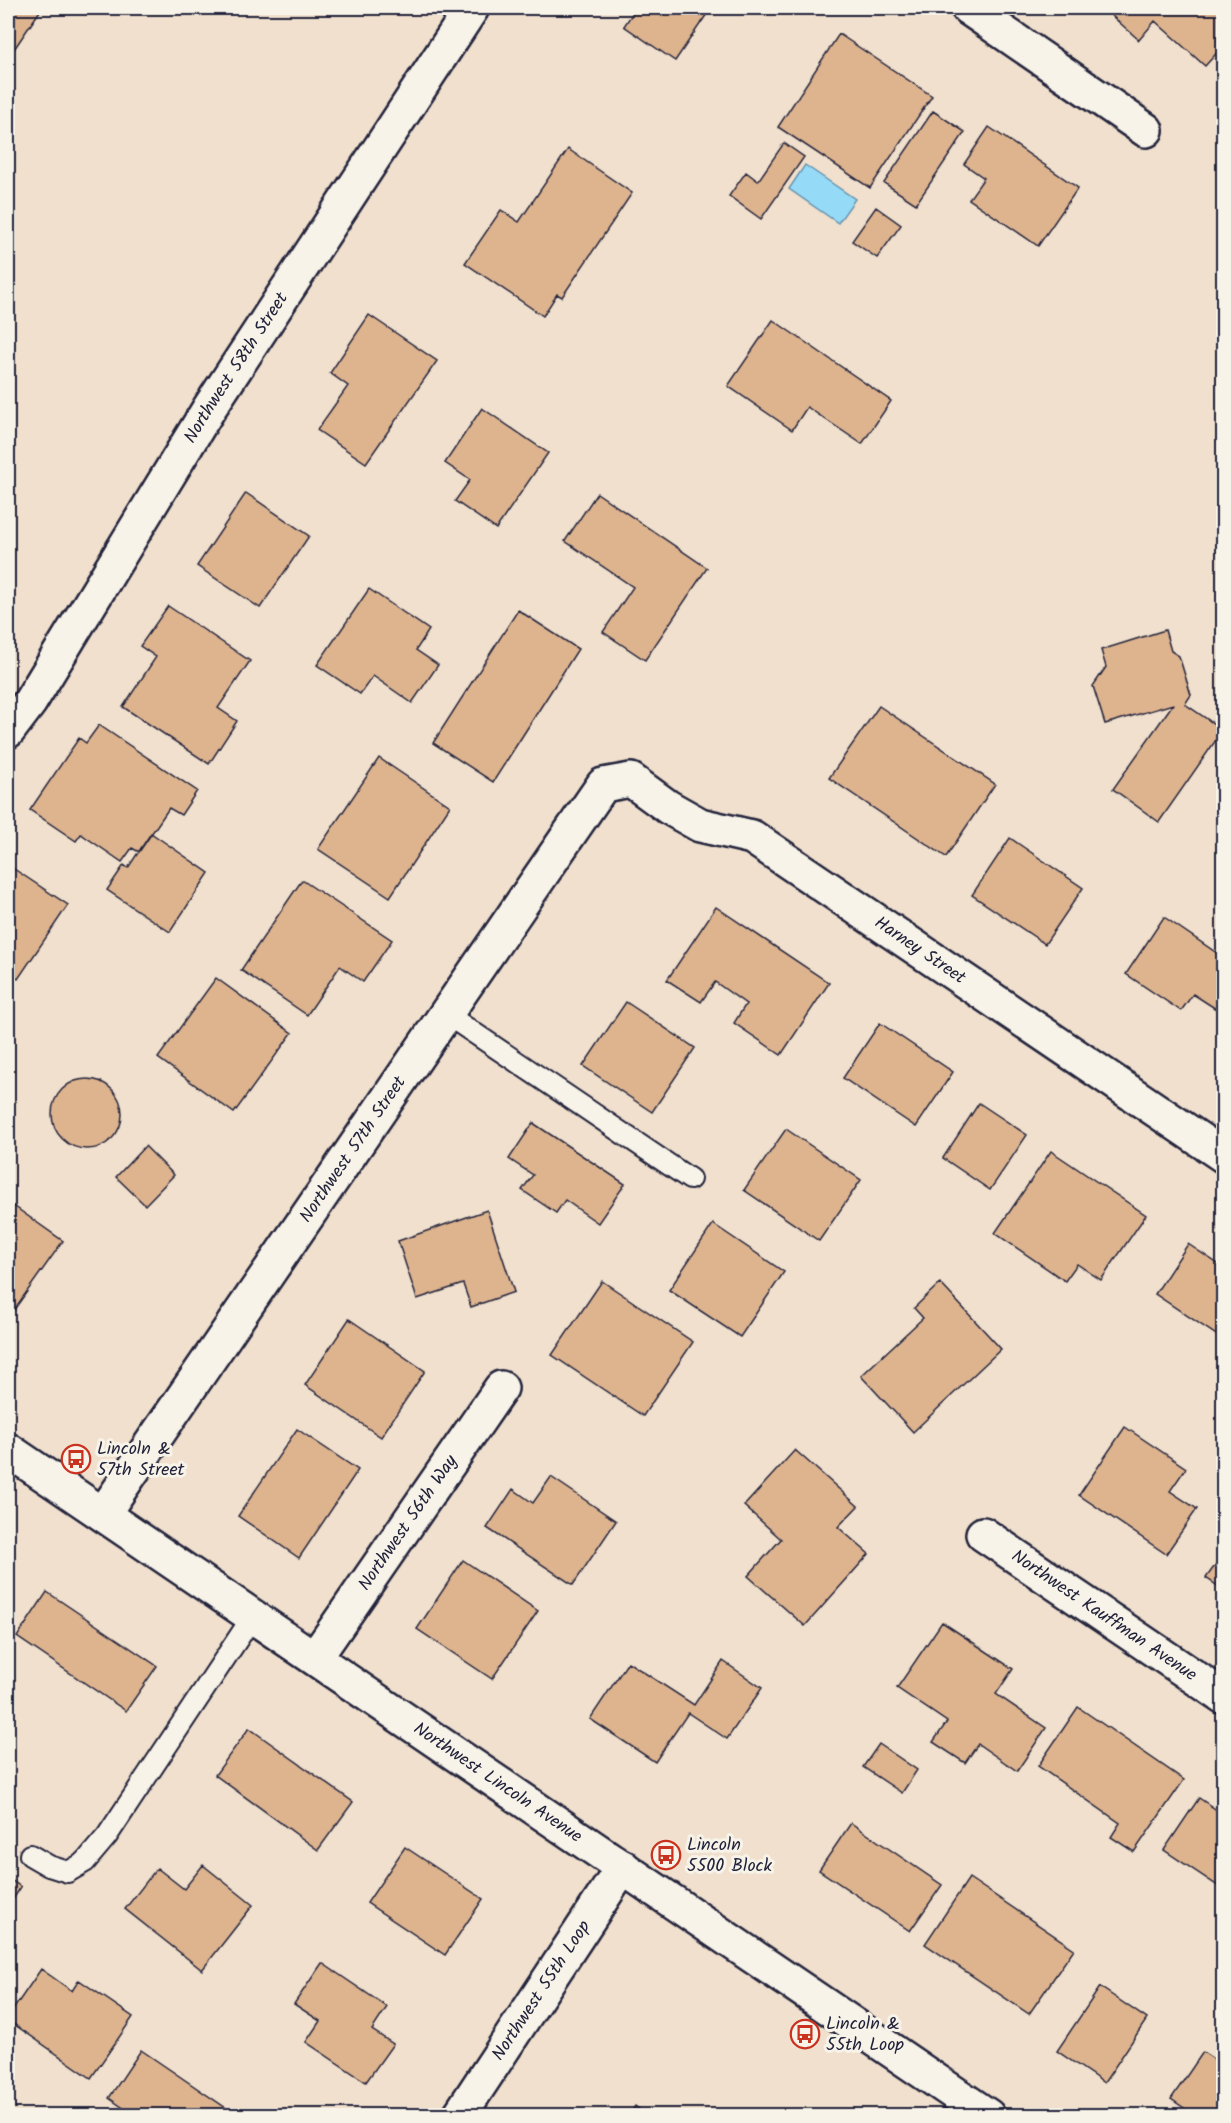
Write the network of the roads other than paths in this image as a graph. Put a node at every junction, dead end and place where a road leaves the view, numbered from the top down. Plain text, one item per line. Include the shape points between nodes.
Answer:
1 (472, 8) edge
2 (968, 8) edge
3 (1146, 130) dead end
4 (8, 731) edge
5 (603, 785) joint
6 (446, 1014) junction
7 (1224, 1156) edge
8 (690, 1179) dead end
9 (501, 1388) dead end
10 (8, 1450) edge
11 (103, 1514) junction
12 (983, 1534) dead end
13 (254, 1616) junction
14 (315, 1658) junction
15 (1224, 1697) edge
16 (30, 1855) dead end
17 (623, 1867) junction
18 (459, 2115) edge
19 (988, 2115) edge

1 - 4 street, Northwest 58th Street via 210,407 30,702
2 - 3 street
5 - 6 street, Northwest 57th Street
5 - 7 street, Harney Street via 631,780 700,825 752,837
6 - 8 lane
6 - 11 street, Northwest 57th Street
9 - 14 street, Northwest 56th Way
10 - 11 street, Northwest Lincoln Avenue
11 - 13 street, Northwest Lincoln Avenue
12 - 15 street, Northwest Kauffman Avenue
13 - 14 street, Northwest Lincoln Avenue
13 - 16 lane via 85,1863 68,1872
14 - 17 street, Northwest Lincoln Avenue
17 - 18 street, Northwest 55th Loop
17 - 19 street, Northwest Lincoln Avenue

